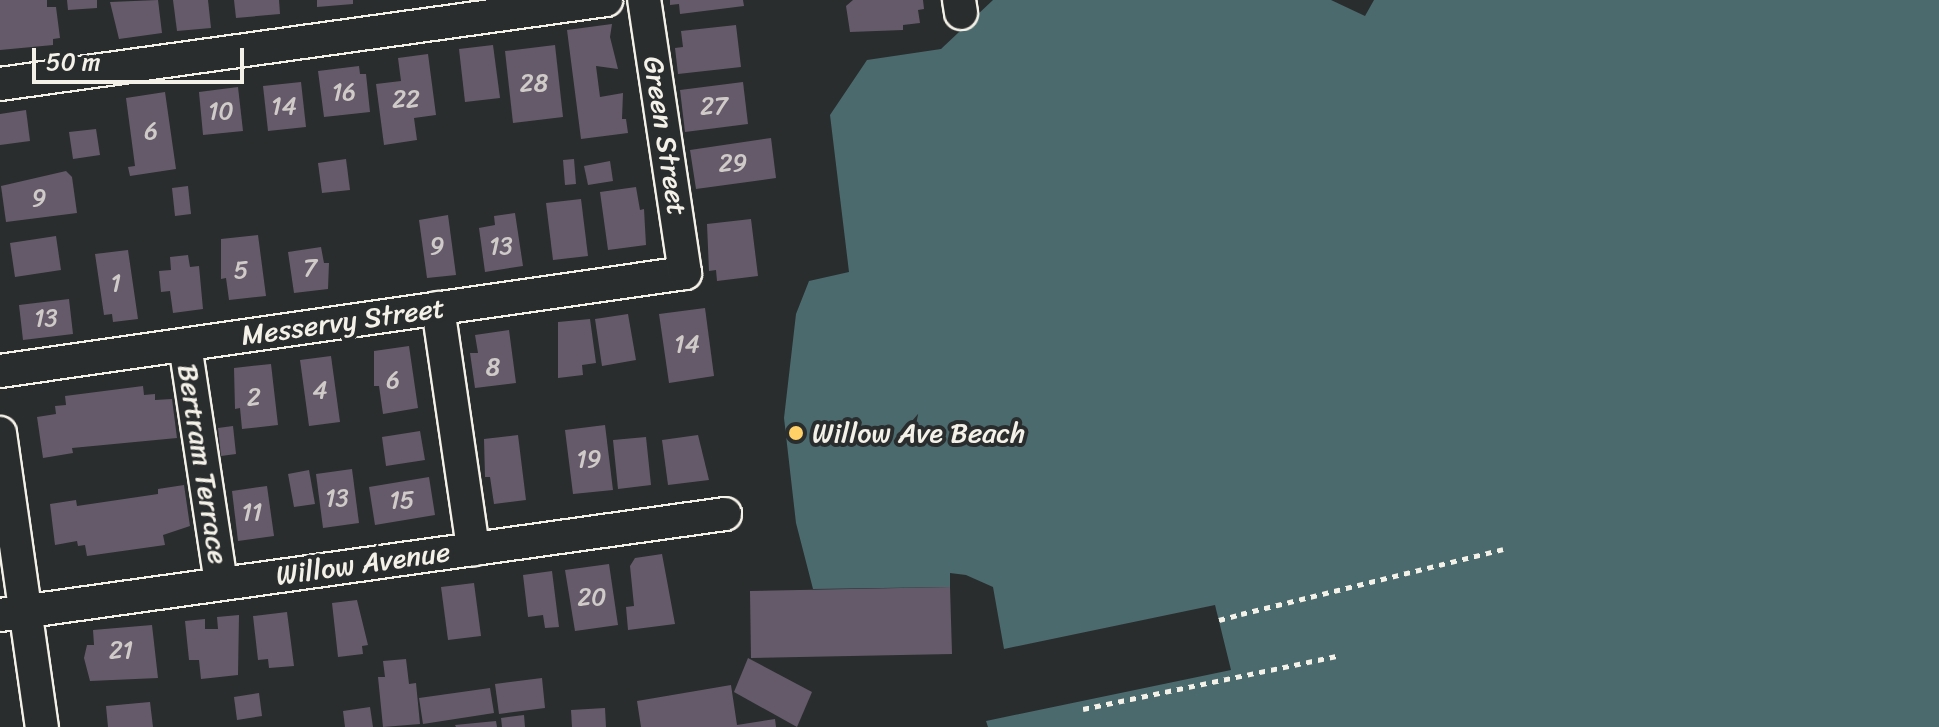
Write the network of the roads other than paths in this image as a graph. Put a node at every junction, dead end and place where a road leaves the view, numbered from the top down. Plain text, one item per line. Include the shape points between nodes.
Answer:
1 (606, 0) edge
2 (644, 0) edge
3 (0, 84) edge
4 (685, 273) joint
5 (438, 308) junction
6 (185, 345) junction
7 (0, 371) edge
8 (0, 433) edge
9 (725, 514) dead end
10 (473, 549) junction
11 (221, 583) junction
12 (13, 613) edge
13 (42, 727) edge

1 - 3 street
2 - 4 street, Green Street
4 - 5 street, Messervy Street
5 - 6 street, Messervy Street
5 - 10 street
6 - 7 street, Messervy Street
6 - 11 street, Bertram Terrace
8 - 12 street
9 - 10 street, Willow Avenue
10 - 11 street, Willow Avenue
11 - 12 street, Willow Avenue
12 - 13 street

